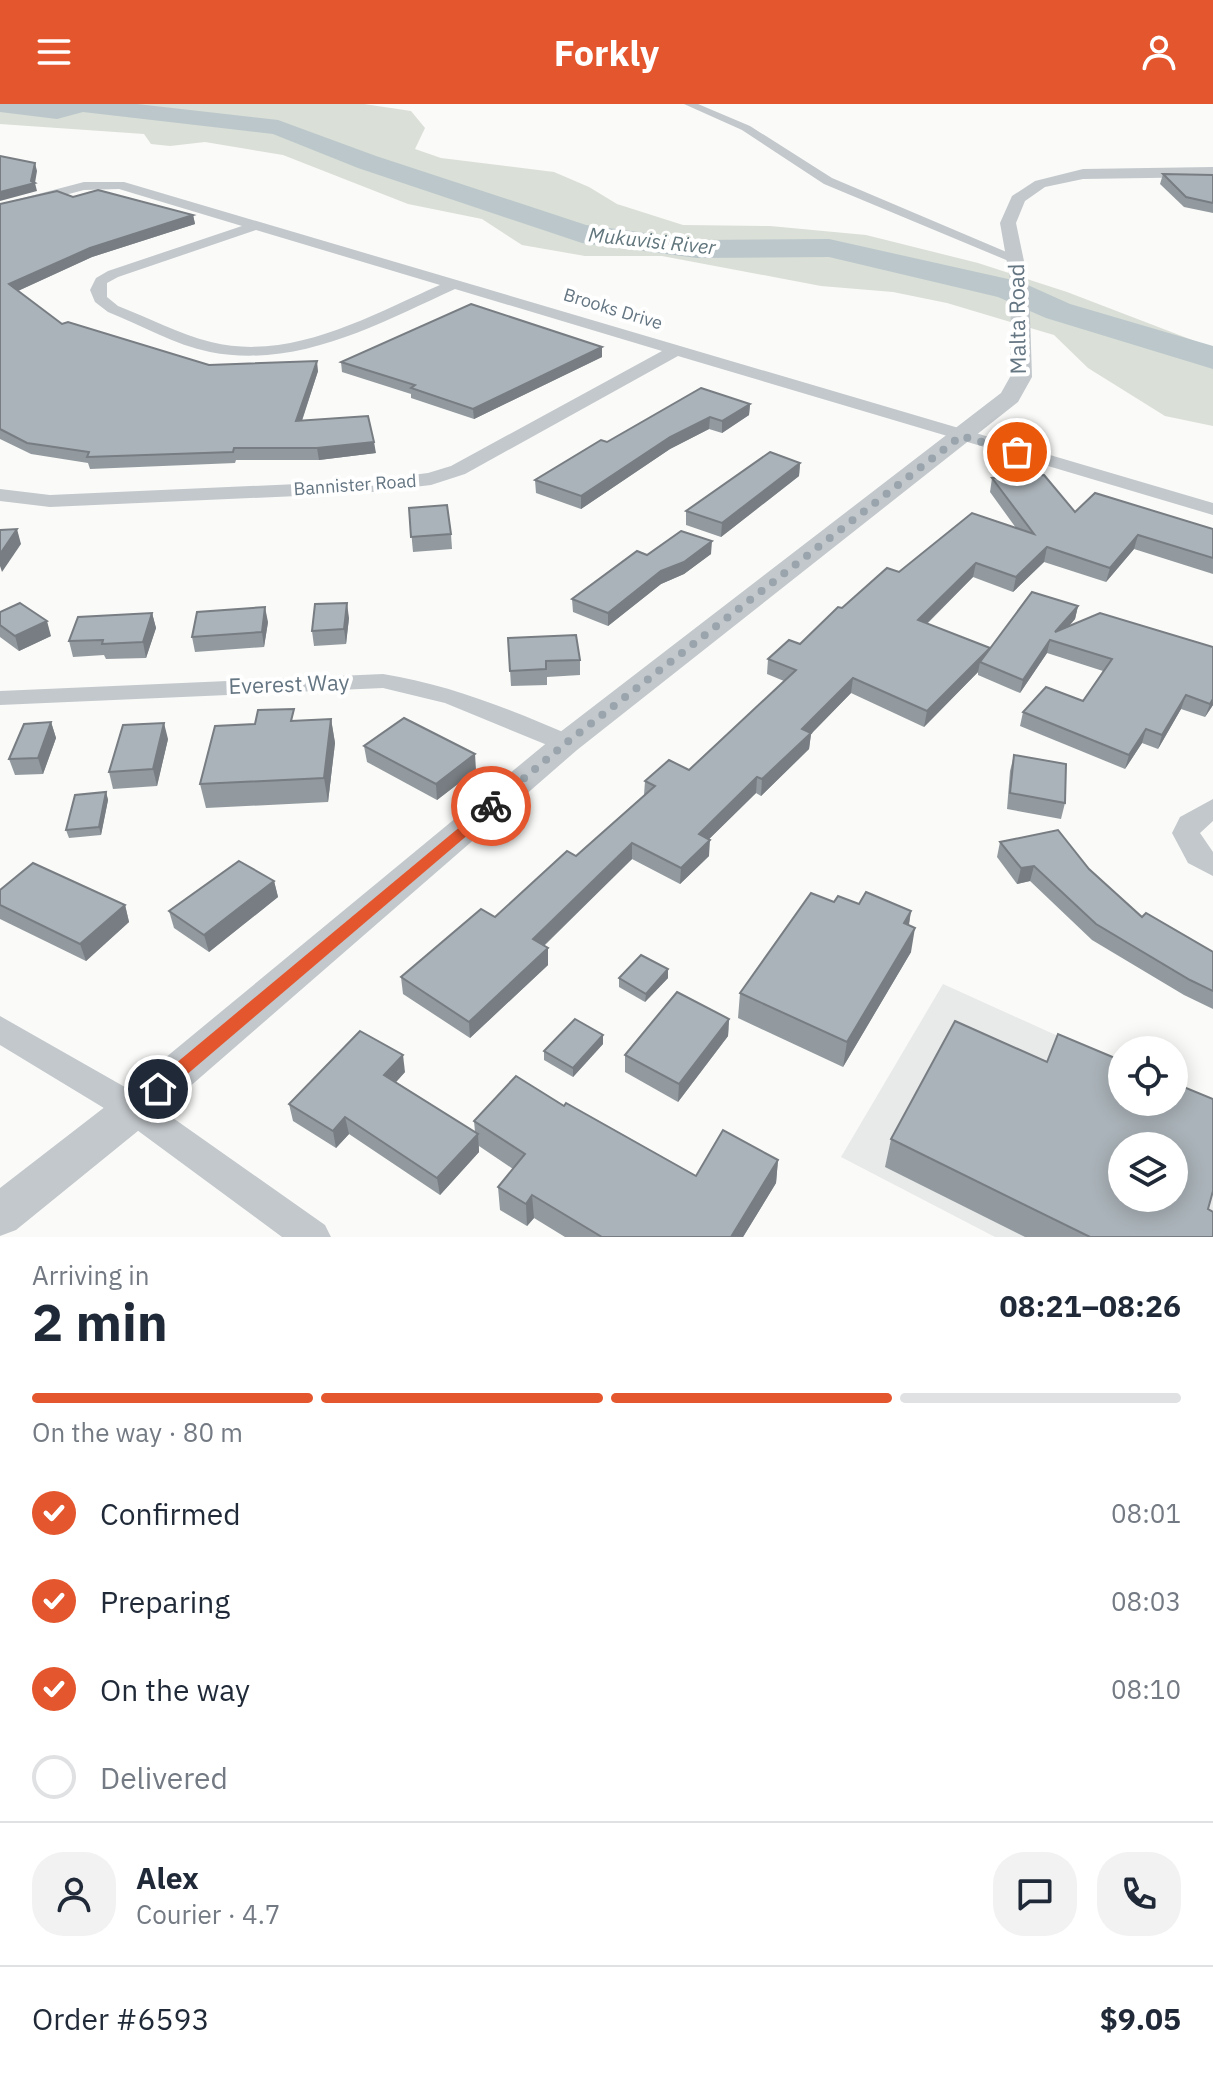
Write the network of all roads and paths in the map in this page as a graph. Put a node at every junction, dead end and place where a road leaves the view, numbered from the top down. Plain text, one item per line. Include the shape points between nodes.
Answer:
1 (689, 104) edge
2 (1213, 172) edge
3 (0, 208) edge
4 (257, 225) junction
5 (1016, 259) junction
6 (456, 283) junction
7 (678, 349) junction
8 (961, 436) junction
9 (0, 495) edge
10 (1213, 509) edge
11 (0, 698) edge
12 (566, 743) junction
13 (1213, 808) edge
14 (1213, 866) edge
15 (0, 1029) edge
16 (134, 1109) junction
17 (0, 1215) edge
18 (312, 1237) edge

1 - 5 street via 746,128 828,181
2 - 5 street, Malta Road via 1100,172 1040,184 1012,208 1008,223
3 - 4 street, Brooks Drive via 66,189 108,184
4 - 6 street, Brooks Drive
4 - 6 street via 113,274 101,281 100,299 113,309 211,347 275,349 334,337
5 - 8 street, Malta Road via 1021,377 1010,397
6 - 7 street, Brooks Drive
7 - 8 street, Brooks Drive
7 - 9 street, Bannister Road via 458,470 431,479 363,487 50,501
8 - 10 street, Brooks Drive
8 - 12 street, Malta Road
11 - 12 street, Everest Way via 383,681 455,695
12 - 16 street, Malta Road
13 - 14 street via 1186,833 1198,856
15 - 16 street
16 - 17 street, Malta Road
16 - 18 street

